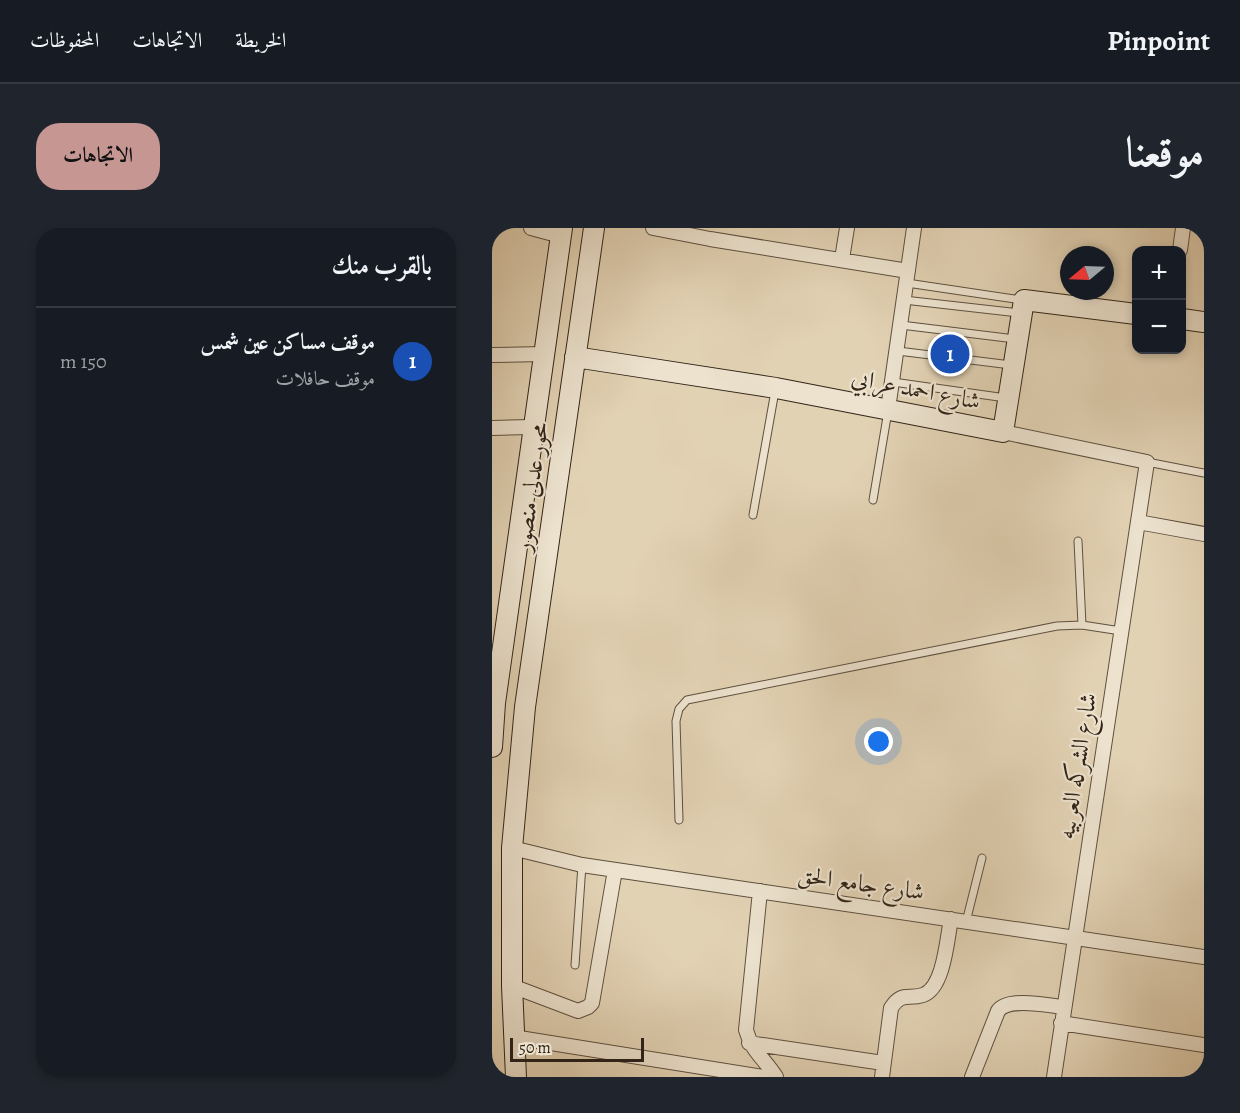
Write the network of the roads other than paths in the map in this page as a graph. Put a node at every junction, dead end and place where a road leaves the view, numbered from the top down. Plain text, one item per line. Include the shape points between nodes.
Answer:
1 (531, 228) edge
2 (594, 228) edge
3 (653, 228) edge
4 (847, 228) edge
5 (914, 228) edge
6 (1182, 228) edge
7 (561, 232) edge
8 (711, 234) edge
9 (1180, 246) edge
10 (842, 259) junction
11 (908, 277) junction
12 (904, 300) junction
13 (1023, 307) junction
14 (1132, 314) edge
15 (1186, 320) edge
16 (1204, 322) edge
17 (901, 325) junction
18 (1018, 339) junction
19 (898, 351) junction
20 (544, 354) junction
21 (492, 355) edge
22 (575, 357) junction
23 (1014, 366) junction
24 (892, 382) junction
25 (776, 388) junction
26 (1008, 398) junction
27 (888, 409) junction
28 (533, 427) junction
29 (492, 428) edge
30 (1003, 432) junction
31 (1147, 462) junction
32 (1204, 473) edge
33 (873, 500) dead end
34 (753, 515) dead end
35 (1138, 522) junction
36 (1204, 534) edge
37 (1078, 541) dead end
38 (1082, 625) junction
39 (1121, 631) junction
40 (492, 747) edge
41 (679, 820) dead end
42 (512, 848) junction
43 (982, 858) dead end
44 (582, 865) junction
45 (615, 870) junction
46 (760, 891) junction
47 (951, 919) junction
48 (966, 922) junction
49 (1074, 938) junction
50 (1204, 957) edge
51 (575, 965) dead end
52 (512, 986) junction
53 (1063, 1007) junction
54 (1061, 1023) junction
55 (513, 1036) junction
56 (749, 1043) junction
57 (1204, 1045) edge
58 (883, 1070) edge
59 (516, 1077) edge
60 (764, 1077) edge
61 (776, 1077) edge
62 (972, 1077) edge
63 (1054, 1077) edge

1 - 7 street
2 - 22 main road, محور عدلى منصور
3 - 8 street
4 - 10 street
5 - 11 street
6 - 9 street
7 - 20 main road, محور عدلى منصور
8 - 10 street
10 - 11 street
11 - 12 street
11 - 13 lane
12 - 13 lane
12 - 17 street
13 - 14 main road
13 - 18 main road, شارع احمد عرابي
15 - 16 main road
17 - 18 lane
17 - 19 street
18 - 23 main road, شارع احمد عرابي
19 - 23 lane
19 - 24 street
20 - 21 street
20 - 28 main road, محور عدلى منصور
22 - 25 main road, شارع احمد عرابي
22 - 42 main road, محور عدلى منصور via 525,707
23 - 26 main road, شارع احمد عرابي
24 - 26 lane
24 - 27 street
25 - 27 main road, شارع احمد عرابي
25 - 34 lane
26 - 30 main road, شارع احمد عرابي
27 - 30 main road, شارع احمد عرابي
27 - 33 lane
28 - 29 street
28 - 40 main road, محور عدلى منصور
30 - 31 street
31 - 32 lane
31 - 35 street, شارع الشركه العربيه
35 - 36 street
35 - 39 street, شارع الشركه العربيه
37 - 38 lane
38 - 39 lane
38 - 41 lane via 1045,628 687,700 676,721
39 - 49 street, شارع الشركه العربيه
42 - 44 street, شارع جامع الحق
42 - 52 main road, محور عدلى منصور
43 - 48 lane
44 - 45 street, شارع جامع الحق
44 - 51 lane
45 - 46 street, شارع جامع الحق
45 - 52 street via 592,1003 578,1011
46 - 47 street, شارع جامع الحق
46 - 56 street via 746,1016
47 - 48 street, شارع جامع الحق
47 - 58 street via 939,979 933,990 905,996 891,1008
48 - 49 street, شارع جامع الحق
49 - 50 street, شارع جامع الحق
49 - 53 street, شارع الشركه العربيه
52 - 55 main road, محور عدلى منصور
53 - 54 street, شارع الشركه العربيه
53 - 62 street via 1012,1003 1001,1006
54 - 57 street
54 - 63 street, شارع الشركه العربيه
55 - 59 main road, محور عدلى منصور
55 - 60 street
56 - 58 street
56 - 61 street

